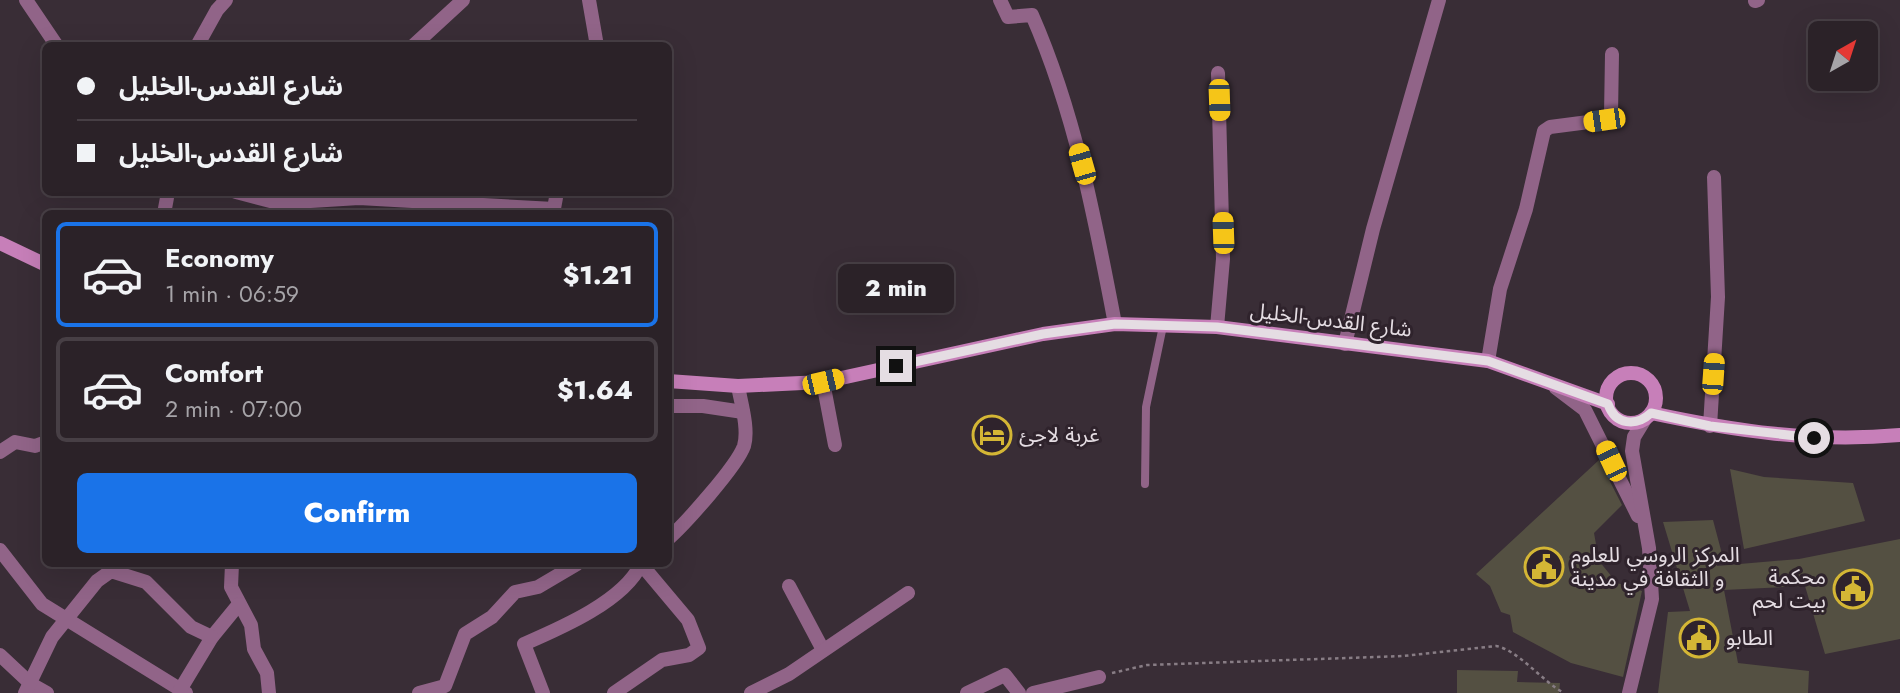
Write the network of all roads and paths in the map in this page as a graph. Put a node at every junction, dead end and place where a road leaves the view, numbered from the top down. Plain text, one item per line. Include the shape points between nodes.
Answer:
1 (26, 0) edge
2 (226, 0) edge
3 (463, 0) edge
4 (589, 0) edge
5 (1000, 0) edge
6 (1439, 0) edge
7 (54, 42) edge
8 (200, 42) edge
9 (417, 42) edge
10 (596, 42) edge
11 (1612, 54) dead end
12 (1218, 73) dead end
13 (1714, 177) dead end
14 (251, 196) edge
15 (350, 196) edge
16 (372, 196) edge
17 (541, 210) edge
18 (0, 243) edge
19 (42, 263) edge
20 (1115, 324) junction
21 (1163, 326) junction
22 (1217, 327) junction
23 (1345, 344) junction
24 (1488, 361) junction
25 (672, 381) edge
26 (823, 382) junction
27 (738, 386) junction
28 (1555, 387) junction
29 (1608, 404) junction
30 (672, 407) edge
31 (743, 412) junction
32 (1648, 416) junction
33 (1710, 426) junction
34 (1900, 435) edge
35 (42, 443) edge
36 (835, 445) dead end
37 (0, 452) edge
38 (1145, 484) dead end
39 (1644, 528) junction
40 (672, 535) edge
41 (0, 550) edge
42 (232, 567) edge
43 (572, 567) edge
44 (640, 567) edge
45 (643, 567) edge
46 (789, 586) dead end
47 (908, 593) dead end
48 (239, 604) junction
49 (66, 620) junction
50 (212, 637) junction
51 (823, 650) junction
52 (0, 655) edge
53 (1099, 677) joint
54 (28, 688) edge
55 (183, 691) edge
56 (47, 693) edge
57 (269, 693) edge
58 (419, 693) edge
59 (543, 693) edge
60 (614, 693) edge
61 (751, 693) edge
62 (967, 693) edge
63 (1019, 693) edge
64 (1032, 693) edge
65 (1564, 693) edge
66 (1629, 693) edge

1 - 7 street
2 - 8 street
3 - 9 street
4 - 10 street
5 - 20 street via 1008,17 1032,15 1051,59 1090,190
6 - 23 street
11 - 24 street via 1611,115 1544,131 1526,209 1500,289
12 - 22 street via 1223,259
13 - 33 street via 1718,297
14 - 15 street via 278,203
16 - 17 street
18 - 19 main road
20 - 21 main road, شارع القدس-الخليل
20 - 26 main road, شارع القدس-الخليل via 1043,334
21 - 22 main road, شارع القدس-الخليل
21 - 38 lane via 1146,407
22 - 23 main road, شارع القدس-الخليل
23 - 24 main road, شارع القدس-الخليل
24 - 28 main road, شارع القدس-الخليل
25 - 27 main road, شارع القدس-الخليل
26 - 27 main road, شارع القدس-الخليل
26 - 36 street
27 - 31 street
28 - 29 main road, شارع القدس-الخليل
28 - 39 street via 1585,410
29 - 32 main road via 1621,421 1638,422
29 - 32 main road via 1607,392 1615,378 1638,374 1651,383 1657,398
30 - 31 street
31 - 40 street via 744,445 692,517
32 - 33 main road
32 - 39 street via 1634,437 1632,452
33 - 34 main road via 1799,438
35 - 37 street via 15,442
39 - 66 street via 1652,599
41 - 49 street via 42,604
42 - 48 street via 232,587
43 - 58 street via 538,587 515,592 492,617 465,634 445,686
44 - 59 street via 621,592 565,626 524,644
45 - 60 street via 688,620 699,648 689,655 662,660
46 - 51 street
47 - 51 street
48 - 50 street
48 - 57 street via 251,625
49 - 50 street via 97,581 111,571 146,582 191,627
49 - 54 street via 52,637
49 - 55 street
50 - 55 street
51 - 61 street
52 - 54 street
53 - 64 street
53 - 65 path via 1147,665 1403,656 1496,646 1507,648
54 - 56 street
62 - 63 street via 1005,675

